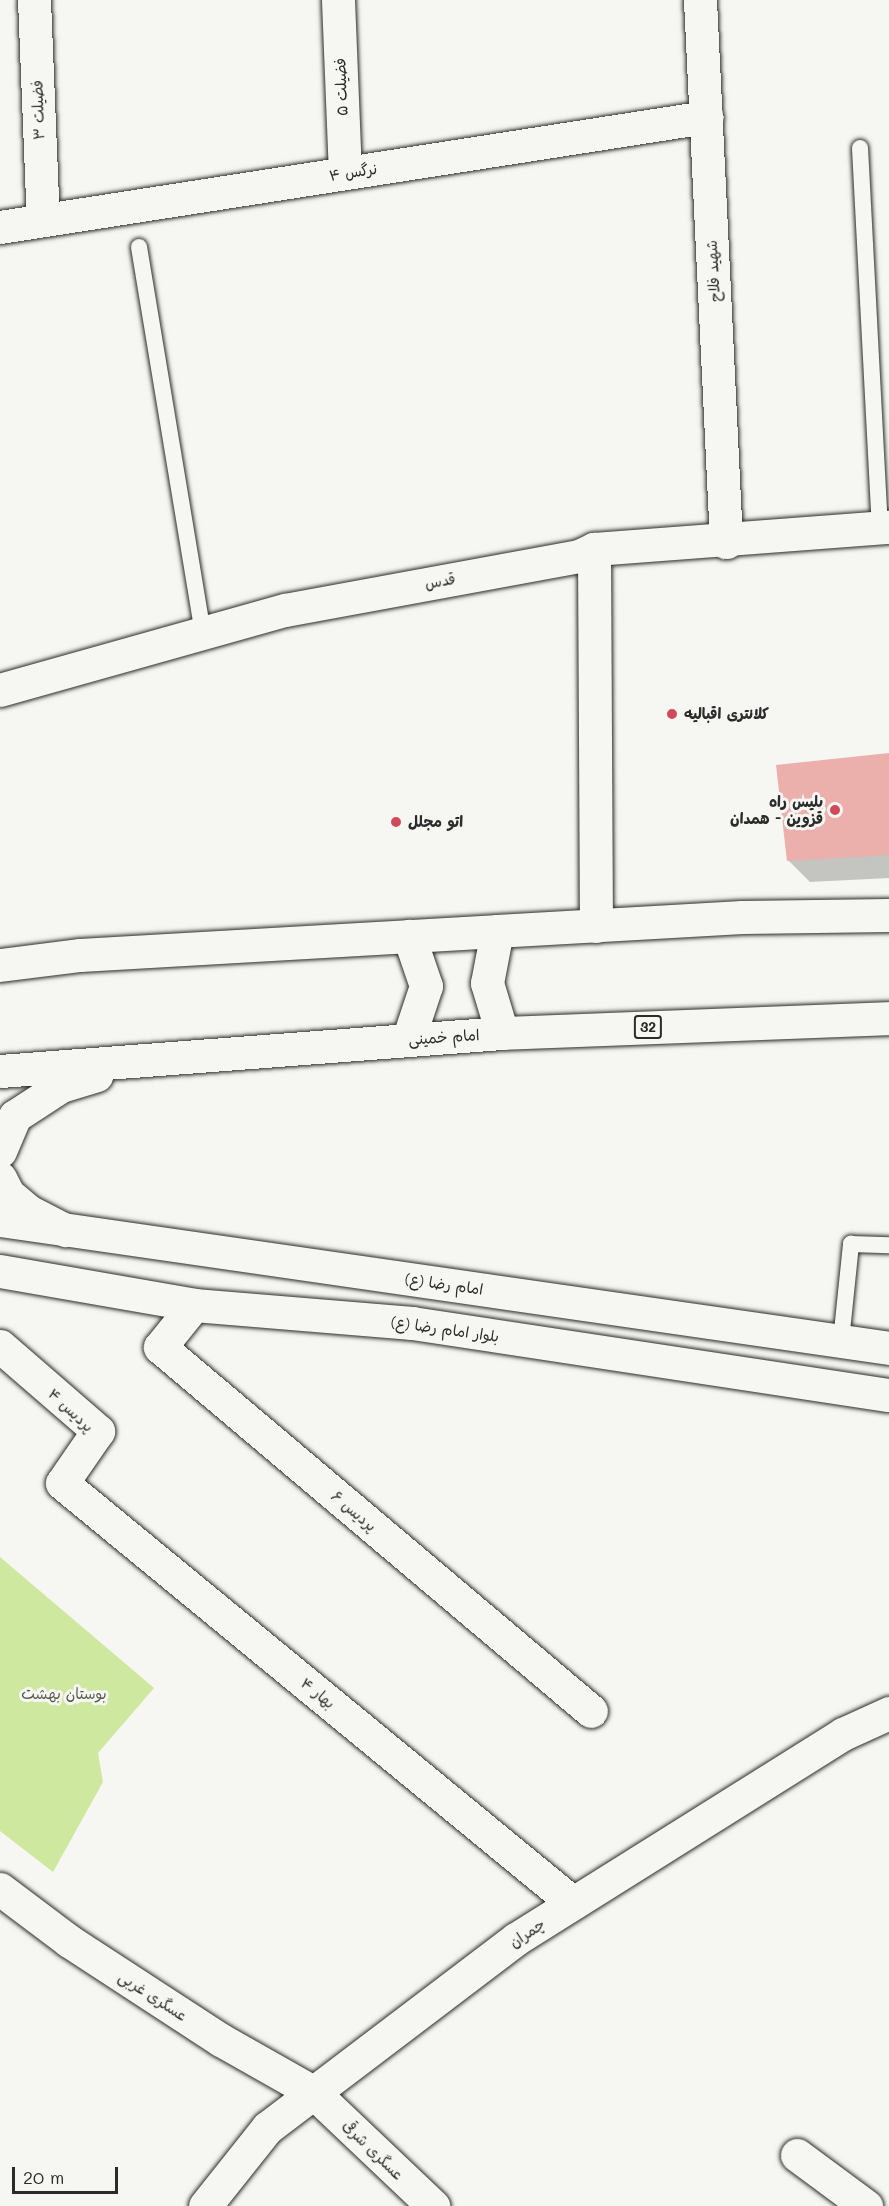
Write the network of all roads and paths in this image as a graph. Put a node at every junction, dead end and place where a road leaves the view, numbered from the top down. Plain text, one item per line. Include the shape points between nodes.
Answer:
1 (33, 0) edge
2 (338, 0) edge
3 (700, 0) edge
4 (706, 117) junction
5 (860, 148) dead end
6 (345, 173) junction
7 (43, 220) junction
8 (0, 226) edge
9 (139, 247) dead end
10 (884, 528) edge
11 (726, 542) junction
12 (594, 549) junction
13 (203, 633) junction
14 (0, 690) edge
15 (889, 915) edge
16 (596, 926) junction
17 (497, 931) junction
18 (409, 936) junction
19 (0, 965) edge
20 (889, 1018) edge
21 (502, 1033) junction
22 (408, 1040) junction
23 (145, 1060) junction
24 (0, 1071) edge
25 (0, 1151) edge
26 (0, 1178) edge
27 (0, 1220) edge
28 (65, 1230) junction
29 (889, 1245) edge
30 (0, 1271) edge
31 (194, 1305) junction
32 (841, 1341) junction
33 (0, 1346) edge
34 (889, 1348) edge
35 (889, 1395) edge
36 (62, 1483) joint
37 (591, 1711) dead end
38 (889, 1713) edge
39 (843, 1734) junction
40 (889, 1740) edge
41 (0, 1889) edge
42 (573, 1903) junction
43 (312, 2092) junction
44 (797, 2155) dead end
45 (205, 2206) edge
46 (434, 2206) edge
47 (864, 2206) edge

1 - 7 main road, فضیلت ۳
2 - 6 main road, فضیلت ۵
3 - 4 main road, شهید فلاح
4 - 6 main road, نرگس ۴
4 - 11 main road, شهید فلاح
5 - 10 lane
6 - 7 main road, نرگس ۴
7 - 8 main road, نرگس ۴
9 - 13 lane
10 - 11 main road, قدس
11 - 12 main road, قدس
12 - 13 main road, قدس via 579,556 285,610
12 - 16 main road
13 - 14 main road, قدس
15 - 16 main road via 742,917
16 - 17 main road
17 - 18 main road
17 - 21 main road via 487,983
18 - 19 main road via 80,955
18 - 22 main road via 426,986
20 - 21 main road, امام خمینی / 32
21 - 22 main road, امام خمینی / 32
22 - 23 main road, امام خمینی / 32
23 - 24 main road, امام خمینی / 32
23 - 25 main road via 61,1086 38,1099 15,1116
26 - 28 main road via 8,1194 28,1211
27 - 28 main road, امام رضا (ع)
28 - 32 main road, امام رضا (ع)
29 - 32 lane via 851,1244
30 - 31 main road, بلوار امام رضا (ع)
31 - 35 main road, بلوار امام رضا (ع) via 412,1323
31 - 37 main road, پردیس ۶ via 159,1347
32 - 34 main road, امام رضا (ع)
33 - 36 main road, پردیس ۴ via 98,1431
36 - 42 main road, بهار ۴
38 - 39 main road, چمران
39 - 40 main road
39 - 42 main road, چمران
41 - 43 main road, عسگری غربی via 78,1947 221,2040
42 - 43 main road, چمران via 516,1939
43 - 45 main road, چمران via 267,2128
43 - 46 main road, عسگری شرقی
44 - 47 main road

